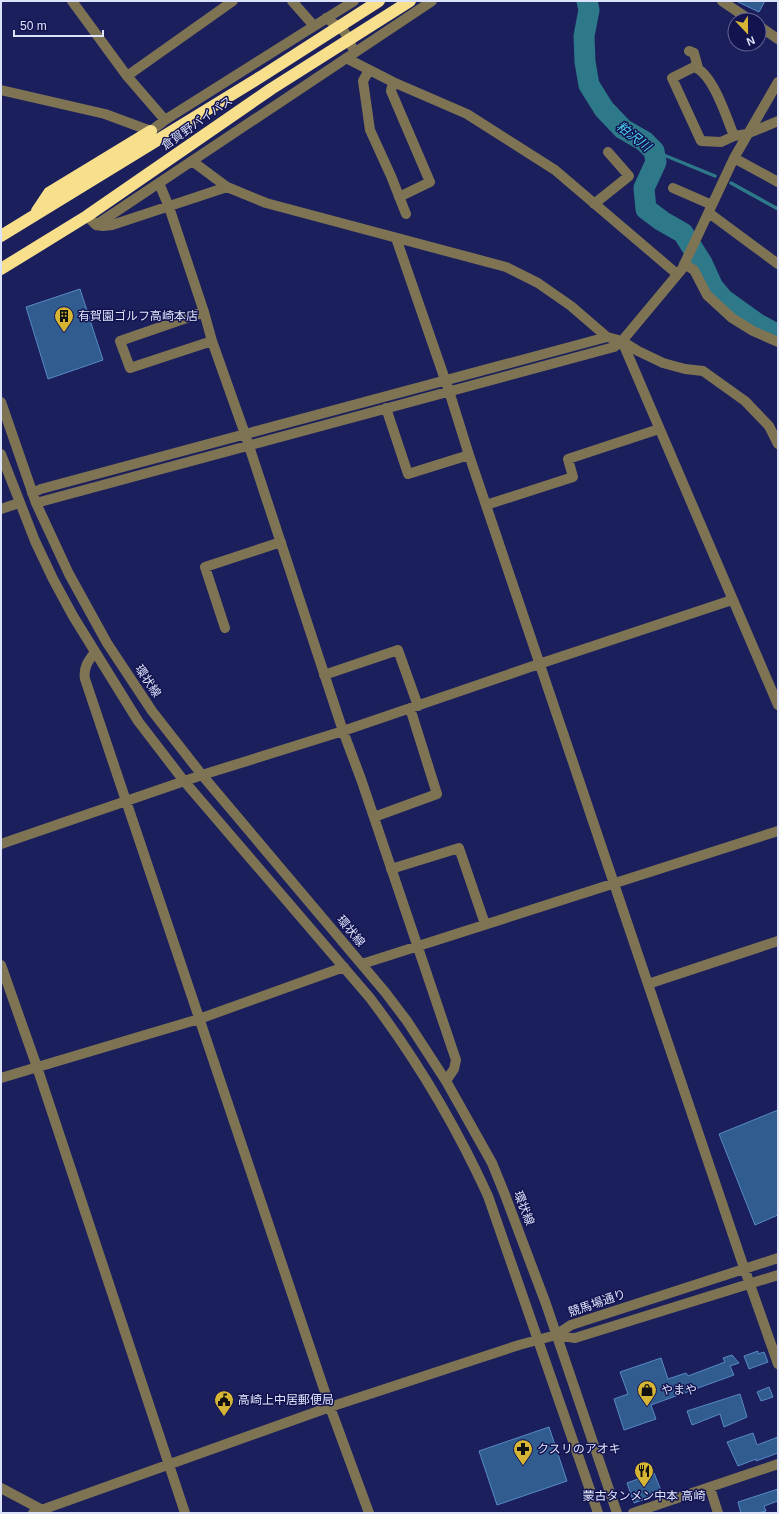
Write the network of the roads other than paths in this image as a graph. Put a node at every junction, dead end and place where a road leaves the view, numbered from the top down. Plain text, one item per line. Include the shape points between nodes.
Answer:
1 (72, 1) edge
2 (233, 1) edge
3 (292, 1) edge
4 (354, 1) edge
5 (379, 1) edge
6 (410, 1) edge
7 (432, 1) edge
8 (722, 1) edge
9 (738, 12) edge
10 (326, 18) junction
11 (314, 26) junction
12 (767, 31) edge
13 (778, 39) edge
14 (689, 51) dead end
15 (350, 56) junction
16 (698, 68) junction
17 (369, 70) junction
18 (127, 76) junction
19 (393, 82) junction
20 (778, 82) edge
21 (1, 90) edge
22 (165, 120) junction
23 (777, 125) edge
24 (151, 130) junction
25 (747, 134) junction
26 (734, 136) junction
27 (608, 152) dead end
28 (734, 158) junction
29 (192, 160) junction
30 (778, 182) edge
31 (159, 183) junction
32 (227, 187) junction
33 (673, 188) dead end
34 (400, 197) junction
35 (594, 204) junction
36 (169, 207) junction
37 (711, 209) junction
38 (406, 214) dead end
39 (86, 216) junction
40 (32, 217) junction
41 (96, 225) junction
42 (1, 236) edge
43 (396, 238) junction
44 (684, 264) junction
45 (778, 264) edge
46 (1, 269) edge
47 (677, 274) junction
48 (204, 312) junction
49 (608, 337) junction
50 (212, 341) junction
51 (622, 341) junction
52 (778, 342) edge
53 (445, 380) junction
54 (449, 391) junction
55 (1, 402) edge
56 (386, 408) junction
57 (659, 429) junction
58 (245, 434) junction
59 (778, 444) edge
60 (249, 445) junction
61 (1, 454) edge
62 (469, 455) junction
63 (32, 492) junction
64 (19, 503) junction
65 (36, 503) junction
66 (486, 505) junction
67 (1, 509) edge
68 (281, 542) junction
69 (732, 600) junction
70 (225, 628) dead end
71 (95, 652) junction
72 (539, 664) junction
73 (324, 675) junction
74 (778, 705) edge
75 (414, 707) junction
76 (343, 731) junction
77 (202, 775) junction
78 (184, 781) junction
79 (125, 801) junction
80 (374, 817) junction
81 (778, 831) edge
82 (1, 844) edge
83 (391, 869) junction
84 (614, 883) junction
85 (485, 924) junction
86 (778, 941) edge
87 (417, 946) junction
88 (362, 964) junction
89 (1, 965) edge
90 (344, 967) junction
91 (648, 984) junction
92 (200, 1018) junction
93 (37, 1067) junction
94 (1, 1078) edge
95 (446, 1081) junction
96 (778, 1258) edge
97 (744, 1269) junction
98 (778, 1275) edge
99 (751, 1284) junction
100 (556, 1335) junction
101 (538, 1340) junction
102 (778, 1364) edge
103 (330, 1408) junction
104 (169, 1464) junction
105 (778, 1464) edge
106 (1, 1488) edge
107 (710, 1488) junction
108 (41, 1512) edge
109 (185, 1513) edge
110 (369, 1513) edge
111 (598, 1513) edge
112 (617, 1513) edge
113 (633, 1513) edge
114 (718, 1513) edge

1 - 18 street
2 - 18 street
3 - 11 street
4 - 10 street
5 - 40 highway, 倉賀野バイパス
6 - 39 highway, 倉賀野バイパス via 271,89
7 - 15 street
8 - 9 street
10 - 11 street
10 - 15 street via 343,28
11 - 22 street
12 - 13 street
14 - 16 street via 694,53
15 - 17 street
15 - 29 street
16 - 26 street via 712,83
16 - 26 street via 694,67 672,78 701,141 721,142
17 - 19 street
17 - 34 street via 363,81 370,130
18 - 22 street
19 - 34 street via 391,91 430,182
19 - 35 street via 466,114 555,170
20 - 25 street
21 - 24 street via 105,114
22 - 24 street
23 - 25 street
24 - 40 highway via 49,194
25 - 26 street
25 - 28 street
27 - 35 street via 632,180
28 - 30 street
28 - 37 street
29 - 31 street
29 - 32 street
31 - 36 street
31 - 41 street
32 - 36 street
32 - 43 street via 266,203
33 - 37 street
34 - 38 street
35 - 47 street
36 - 41 street via 112,224
36 - 48 street
37 - 44 street
37 - 45 street
39 - 41 street
39 - 46 highway, 倉賀野バイパス
40 - 42 highway, 倉賀野バイパス
43 - 49 street via 506,267 558,297
43 - 53 street
44 - 47 street
44 - 52 street via 694,270 707,295 732,318
47 - 51 street
48 - 50 street
48 - 50 street via 120,341 130,368
49 - 51 street
49 - 53 street
50 - 58 street
51 - 54 street via 614,347
51 - 57 street
51 - 59 street via 663,363 703,371 745,401 769,426
53 - 54 street
53 - 58 street
54 - 56 street
54 - 62 street
55 - 63 street, 環状線
56 - 60 street
56 - 62 street via 408,474
57 - 66 street via 568,459 573,476
57 - 69 street
58 - 60 street
58 - 63 street
60 - 65 street
60 - 68 street
61 - 64 street
62 - 66 street
63 - 65 street, 環状線
64 - 67 street
64 - 71 street via 53,579
65 - 77 street, 環状線 via 69,574 107,643 152,711
66 - 72 street
68 - 70 street via 205,567
68 - 73 street
69 - 72 street
69 - 74 street
71 - 78 street via 138,721
71 - 79 street via 86,666 85,679
72 - 75 street
72 - 84 street
73 - 75 street via 398,650
73 - 76 street
75 - 76 street
75 - 80 street via 437,794
76 - 77 street
76 - 80 street
77 - 78 street
77 - 88 street, 環状線
78 - 79 street
78 - 90 street
79 - 82 street
79 - 92 street
80 - 83 street
81 - 84 street
83 - 85 street via 460,848
83 - 87 street
84 - 85 street
84 - 91 street
85 - 87 street
86 - 91 street
87 - 88 street
87 - 95 street via 456,1060 454,1069
88 - 95 street, 環状線 via 407,1021
89 - 93 street
90 - 92 street
90 - 101 street via 394,1029 432,1088 462,1142 488,1196
91 - 97 street
92 - 93 street
92 - 103 street
93 - 94 street
93 - 104 street
95 - 100 street, 環状線 via 492,1163
96 - 97 street, 競馬場通り
97 - 99 street
97 - 100 street, 競馬場通り via 571,1324
98 - 99 street, 競馬場通り
99 - 100 street, 競馬場通り via 575,1338
99 - 102 street
100 - 101 street
100 - 112 street, 環状線
101 - 103 street via 519,1344
101 - 111 street
103 - 104 street
103 - 110 street
104 - 108 street
104 - 109 street
105 - 107 street
106 - 108 street
107 - 113 street
107 - 114 street

